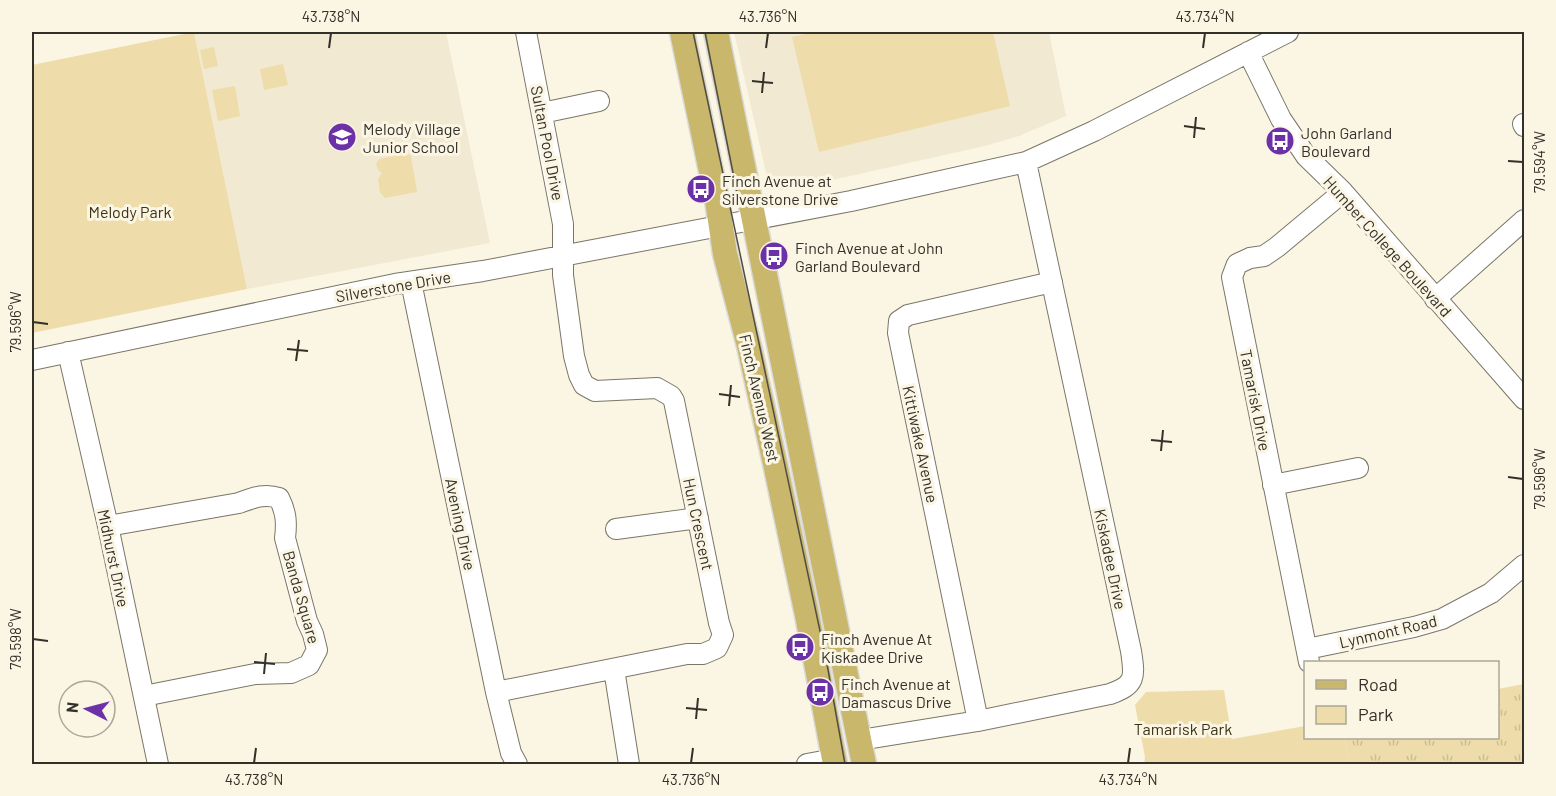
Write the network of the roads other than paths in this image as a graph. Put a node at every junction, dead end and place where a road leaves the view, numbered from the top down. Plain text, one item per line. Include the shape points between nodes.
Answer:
1 (526, 32) edge
2 (682, 32) edge
3 (717, 32) edge
4 (1288, 32) edge
5 (1248, 52) junction
6 (599, 101) dead end
7 (542, 113) junction
8 (1026, 162) junction
9 (1343, 192) junction
10 (756, 220) junction
11 (1524, 220) edge
12 (721, 226) junction
13 (562, 256) junction
14 (411, 282) junction
15 (1052, 282) junction
16 (1435, 299) junction
17 (68, 352) junction
18 (32, 360) edge
19 (1524, 399) edge
20 (1358, 468) dead end
21 (1273, 485) junction
22 (698, 518) junction
23 (108, 526) junction
24 (616, 529) dead end
25 (1524, 565) edge
26 (1308, 656) edge
27 (614, 669) junction
28 (496, 692) junction
29 (144, 696) junction
30 (978, 721) junction
31 (860, 740) junction
32 (834, 762) edge
33 (158, 765) edge
34 (517, 765) edge
35 (629, 765) edge
36 (807, 765) edge
37 (864, 765) edge

1 - 7 street, Sultan Pool Drive
2 - 12 main road, Finch Avenue West
3 - 10 main road, Finch Avenue West
4 - 5 street
5 - 8 street
5 - 9 street, Humber College Boulevard via 1265,91 1294,140
6 - 7 street
7 - 13 street, Sultan Pool Drive via 563,224
8 - 10 street
8 - 15 street, Kiskadee Drive
9 - 16 street, Humber College Boulevard
9 - 21 street, Tamarisk Drive via 1264,256 1237,264 1232,277
10 - 12 street, Silverstone Drive
10 - 31 main road, Finch Avenue West
11 - 16 street
12 - 13 street, Silverstone Drive
12 - 32 main road, Finch Avenue West via 777,468
13 - 14 street, Silverstone Drive
13 - 22 street, Hun Crescent via 574,356 584,385 595,391 657,388 671,396
14 - 17 street, Silverstone Drive
14 - 28 street, Avening Drive
15 - 30 street, Kittiwake Avenue via 908,315 899,321 898,333
15 - 30 street, Kiskadee Drive via 1134,677 1126,688 1110,694
16 - 19 street, Humber College Boulevard
17 - 18 street, Silverstone Drive
17 - 23 street, Midhurst Drive
20 - 21 street
21 - 26 street, Tamarisk Drive
22 - 24 street
22 - 27 street, Hun Crescent via 723,635 717,648 703,654
23 - 29 street, Midhurst Drive
23 - 29 street, Banda Square via 262,496 279,498 285,510 285,538 317,650 309,665 291,673 255,674
25 - 26 street, Lynmont Road via 1491,593 1442,619
27 - 28 street, Hun Crescent
27 - 35 street
28 - 34 street, Avening Drive
29 - 33 street, Midhurst Drive
30 - 31 street, Kiskadee Drive
31 - 37 main road, Finch Avenue West
32 - 36 street

